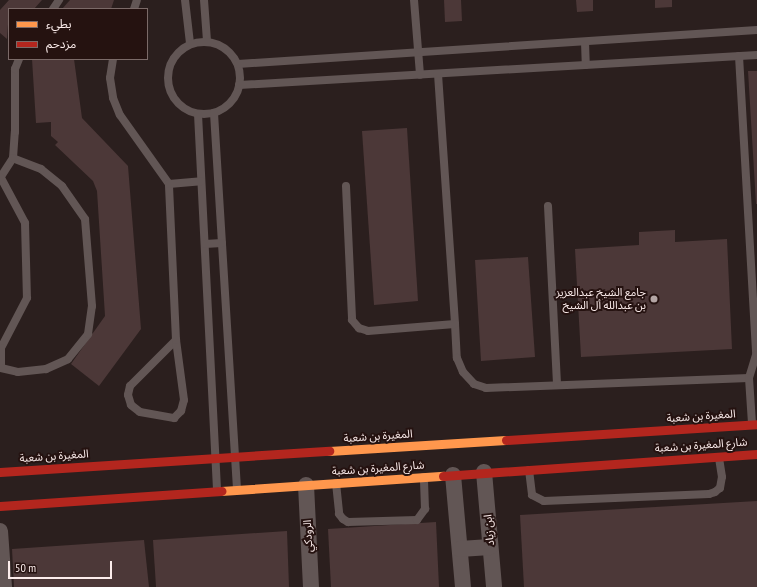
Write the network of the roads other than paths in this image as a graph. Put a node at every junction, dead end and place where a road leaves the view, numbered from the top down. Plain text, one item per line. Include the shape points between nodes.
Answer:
1 (185, 0) edge
2 (204, 0) edge
3 (414, 0) edge
4 (757, 30) edge
5 (207, 41) junction
6 (585, 42) junction
7 (190, 44) junction
8 (418, 52) junction
9 (757, 55) edge
10 (739, 56) junction
11 (19, 60) edge
12 (113, 60) edge
13 (238, 64) junction
14 (586, 65) junction
15 (438, 74) junction
16 (420, 75) junction
17 (239, 85) junction
18 (214, 113) junction
19 (198, 114) junction
20 (13, 158) junction
21 (0, 178) edge
22 (201, 181) junction
23 (169, 184) junction
24 (346, 186) dead end
25 (548, 206) dead end
26 (222, 243) junction
27 (205, 244) junction
28 (454, 324) junction
29 (176, 340) junction
30 (749, 378) junction
31 (557, 386) junction
32 (754, 424) edge
33 (757, 454) edge
34 (719, 456) junction
35 (235, 457) junction
36 (215, 458) junction
37 (529, 469) junction
38 (0, 472) edge
39 (484, 472) junction
40 (453, 475) junction
41 (424, 476) junction
42 (336, 483) junction
43 (306, 485) junction
44 (237, 489) junction
45 (216, 491) junction
46 (0, 506) edge
47 (0, 531) edge
48 (490, 547) junction
49 (460, 549) junction
50 (4, 587) edge
51 (311, 587) edge
52 (463, 587) edge
53 (494, 587) edge

1 - 7 lane
2 - 5 lane
3 - 8 lane
4 - 6 lane
5 - 7 lane
5 - 13 lane via 224,47
6 - 8 lane
6 - 14 lane
7 - 19 lane via 176,54 167,78 177,102
8 - 13 lane
8 - 16 lane
9 - 10 lane
10 - 14 lane
10 - 30 lane via 756,355
11 - 20 lane via 15,69 16,132
12 - 23 lane via 110,78 113,98
13 - 17 lane
14 - 15 lane
15 - 16 lane
15 - 28 lane
16 - 17 lane
17 - 18 lane via 232,101
18 - 19 lane
18 - 26 lane
19 - 22 lane
20 - 21 lane
20 - 21 lane via 41,169 62,186 85,219 92,306 88,334 68,360 46,368 18,372 1,368 1,348 27,298 25,223
22 - 23 lane
22 - 27 lane
23 - 29 lane
24 - 28 lane via 352,320 355,324 368,331
25 - 31 lane
26 - 27 lane
26 - 35 lane
27 - 36 lane
28 - 31 lane via 457,358 463,372 474,384 486,388
29 - 29 lane via 130,386 128,395 131,405 140,412 174,418 181,411 184,400
30 - 31 lane
30 - 32 lane
32 - 35 street, المغيرة بن شعبة
33 - 34 street, شارع المغيرة بن شعبة
34 - 37 street, شارع المغيرة بن شعبة
34 - 37 lane via 722,477 720,488 709,494 544,501 532,495
35 - 36 street, المغيرة بن شعبة
35 - 44 lane
36 - 38 street, المغيرة بن شعبة
36 - 45 lane
37 - 39 street, شارع المغيرة بن شعبة
39 - 40 street, شارع المغيرة بن شعبة
39 - 48 street, ابن زياد
40 - 41 street, شارع المغيرة بن شعبة
40 - 49 street
41 - 42 street, شارع المغيرة بن شعبة
41 - 42 lane via 425,509 416,520 348,522 339,514
42 - 43 street, شارع المغيرة بن شعبة
43 - 44 street, شارع المغيرة بن شعبة
43 - 51 street, الرودكي
44 - 45 street, شارع المغيرة بن شعبة
45 - 46 street, شارع المغيرة بن شعبة
47 - 50 street
48 - 49 street
48 - 53 street, ابن زياد
49 - 52 street

